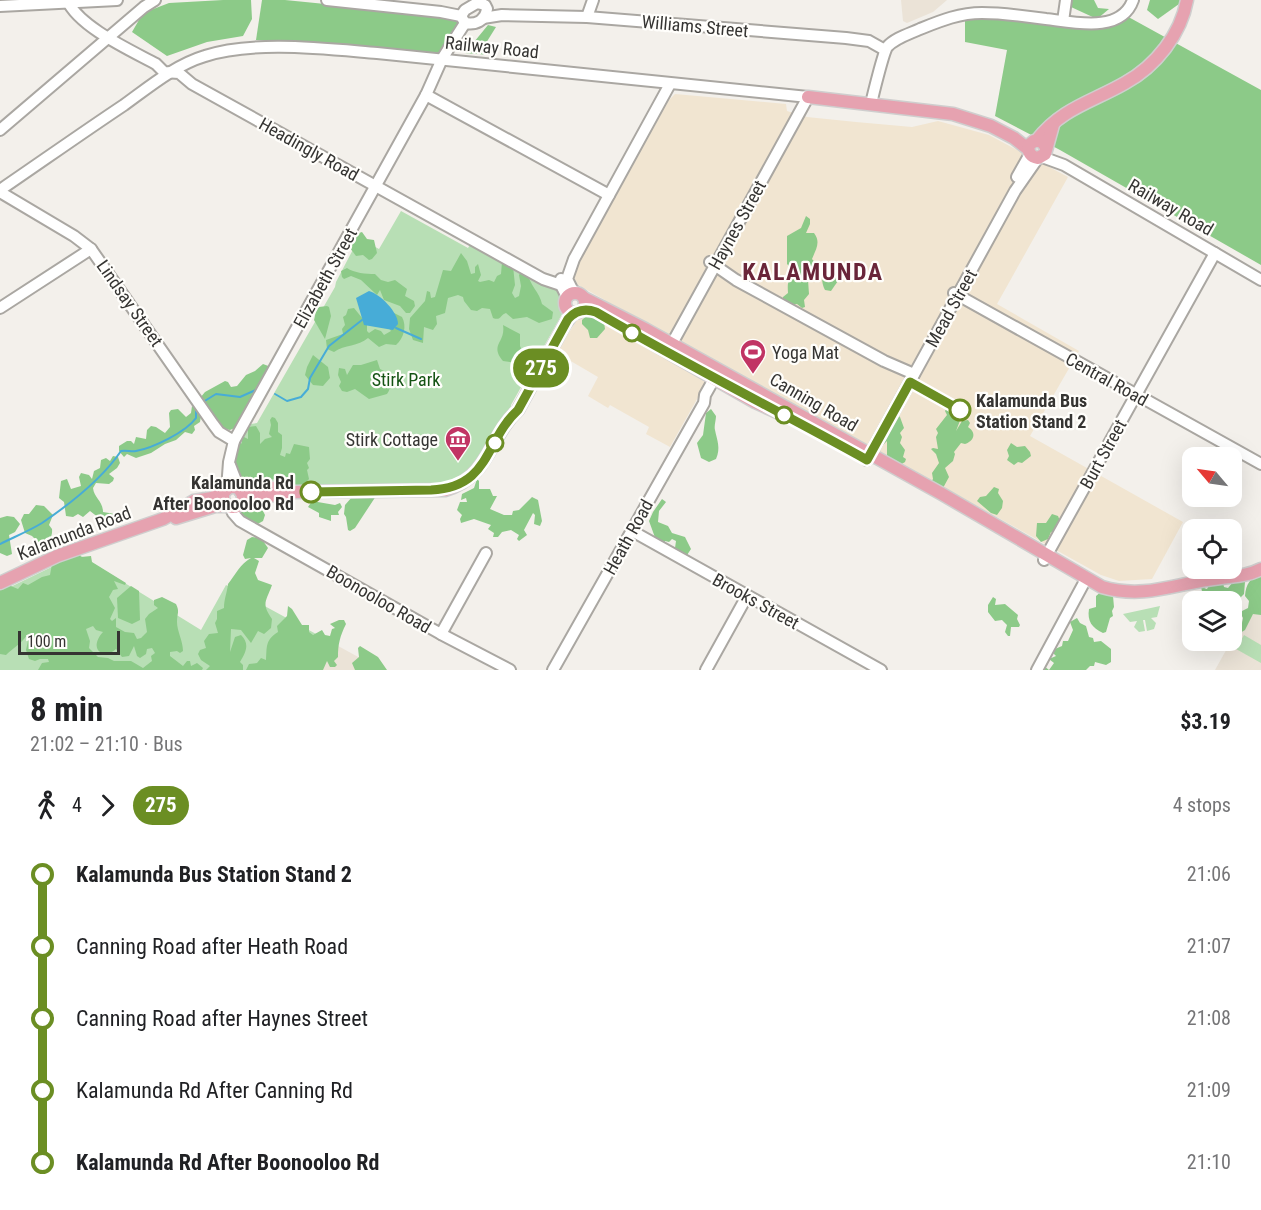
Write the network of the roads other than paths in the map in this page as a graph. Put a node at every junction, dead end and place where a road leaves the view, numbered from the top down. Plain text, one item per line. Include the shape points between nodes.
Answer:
1 (117, 0) edge
2 (155, 0) edge
3 (327, 0) edge
4 (593, 0) edge
5 (1066, 0) edge
6 (1133, 0) edge
7 (1187, 0) edge
8 (68, 1) edge
9 (0, 6) edge
10 (475, 11) edge
11 (587, 17) junction
12 (1063, 21) junction
13 (109, 37) junction
14 (885, 50) junction
15 (446, 60) junction
16 (170, 72) junction
17 (670, 84) junction
18 (426, 94) junction
19 (802, 97) junction
20 (875, 105) junction
21 (0, 130) edge
22 (1037, 150) junction
23 (376, 187) junction
24 (0, 191) edge
25 (609, 195) junction
26 (92, 249) junction
27 (1215, 253) junction
28 (574, 259) junction
29 (711, 266) junction
30 (1261, 280) edge
31 (561, 285) junction
32 (956, 295) junction
33 (575, 302) junction
34 (0, 308) edge
35 (667, 347) junction
36 (720, 376) junction
37 (910, 377) junction
38 (1136, 394) junction
39 (234, 441) junction
40 (866, 456) junction
41 (1261, 464) edge
42 (234, 498) junction
43 (632, 531) junction
44 (486, 553) dead end
45 (1046, 557) junction
46 (1261, 569) edge
47 (1086, 579) junction
48 (0, 584) edge
49 (747, 596) junction
50 (441, 634) junction
51 (510, 670) edge
52 (553, 670) edge
53 (706, 670) edge
54 (881, 670) edge
55 (1036, 670) edge

1 - 8 street
2 - 13 street
3 - 10 street, Williams Street via 441,12
4 - 11 street
5 - 12 street
6 - 12 street via 1125,13 1104,22
7 - 22 main road via 1172,37 1151,64 1125,84 1069,110 1053,123
8 - 9 street
8 - 13 street, Headingly Road via 83,21
10 - 11 street, Williams Street
10 - 15 street, Elizabeth Street
11 - 14 street, Williams Street via 846,38 869,41
12 - 14 street via 997,14 960,15 896,40
13 - 16 street, Headingly Road
13 - 21 street
14 - 20 street via 874,85
15 - 16 street, Railway Road via 258,48 206,56
15 - 17 street, Railway Road
15 - 18 street, Elizabeth Street
16 - 23 street, Headingly Road via 179,73 192,84
16 - 24 street, Railway Road
17 - 19 street, Railway Road
17 - 25 street
18 - 23 street, Elizabeth Street
18 - 25 street
19 - 20 main road, Railway Road
19 - 29 street, Haynes Street
20 - 22 main road, Railway Road via 953,114 981,122
22 - 27 street, Railway Road
22 - 32 street, Mead Street
23 - 31 street, Headingly Road via 543,279
23 - 39 street, Elizabeth Street
24 - 26 street, Lindsay Street
25 - 28 street
26 - 34 street
26 - 39 street, Lindsay Street via 213,424
27 - 30 street, Railway Road
27 - 38 street, Burt Street
28 - 31 street via 563,273
28 - 33 street via 567,279
29 - 35 street, Haynes Street
29 - 37 street
31 - 33 street
32 - 37 street, Mead Street
32 - 38 street, Central Road
33 - 35 main road, Canning Road
33 - 42 main road, Kalamunda Road via 533,374 518,410 479,469 453,487 295,492 270,488 255,489
35 - 36 main road, Canning Road
36 - 40 main road, Canning Road
36 - 43 street, Heath Road via 712,397 704,403
37 - 40 street, Mead Street
38 - 41 street, Central Road
38 - 45 street, Burt Street
39 - 42 street, Elizabeth Street via 229,462
40 - 45 main road, Canning Road
42 - 48 main road, Kalamunda Road via 57,556
42 - 50 street, Boonooloo Road via 249,525
43 - 49 street, Brooks Street
43 - 52 street, Heath Road
44 - 50 street
45 - 47 main road, Canning Road
46 - 47 main road, Canning Road via 1248,575 1143,593 1111,590
47 - 55 street
49 - 53 street
49 - 54 street, Brooks Street
50 - 51 street, Boonooloo Road

